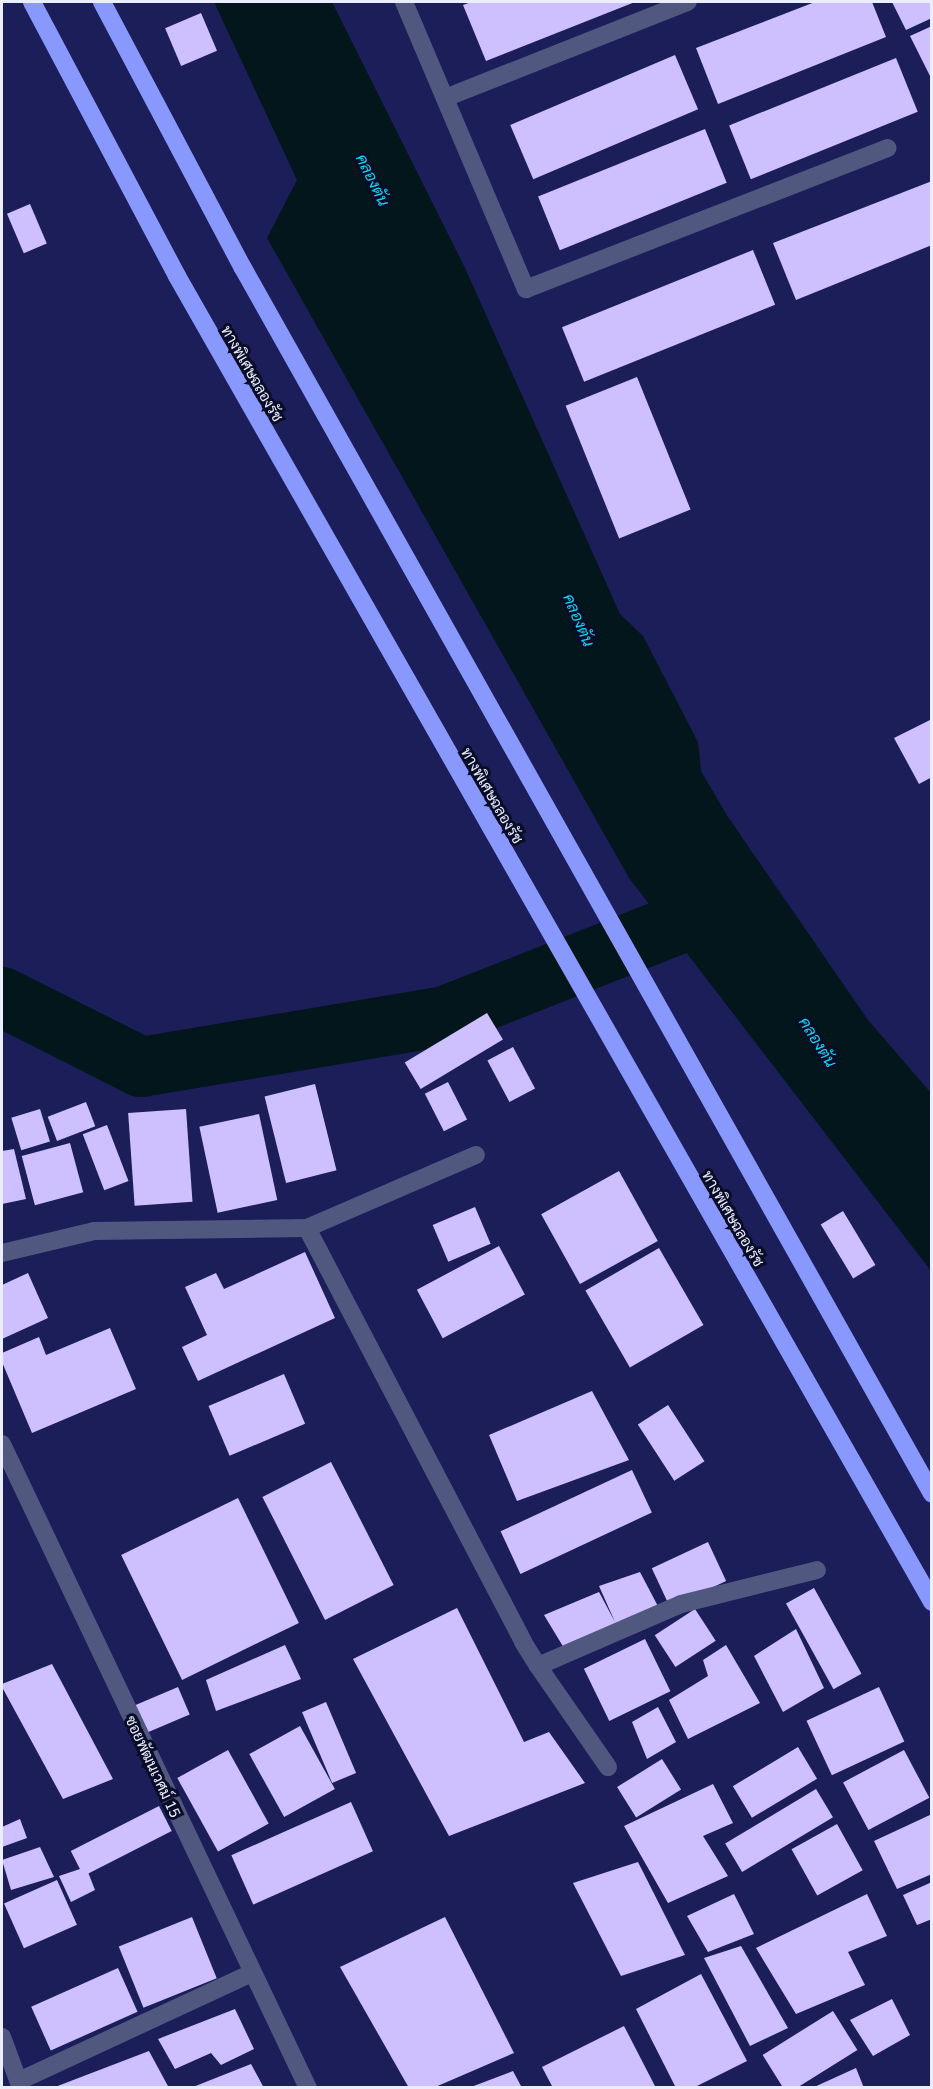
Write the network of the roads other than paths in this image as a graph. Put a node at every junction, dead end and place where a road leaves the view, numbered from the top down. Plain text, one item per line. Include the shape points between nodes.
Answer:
1 (32, 2) edge
2 (102, 2) edge
3 (404, 2) edge
4 (688, 2) edge
5 (445, 98) junction
6 (887, 148) dead end
7 (476, 1155) dead end
8 (308, 1228) junction
9 (2, 1253) edge
10 (2, 1444) edge
11 (932, 1494) edge
12 (817, 1570) dead end
13 (932, 1602) edge
14 (538, 1666) junction
15 (608, 1767) dead end
16 (252, 1973) junction
17 (2, 2037) edge
18 (20, 2084) edge
19 (309, 2088) edge

1 - 13 highway, ทางพิเศษฉลองรัช via 177,276
2 - 11 highway via 243,268
3 - 5 street
4 - 5 street
5 - 6 street via 526,289
7 - 8 street
8 - 9 street via 94,1231
8 - 14 street
10 - 16 street, ซอยพัฒนเวศม์ 15
12 - 14 street via 681,1604
14 - 15 street
16 - 18 street
16 - 19 street, ซอยพัฒนเวศม์ 15
17 - 18 street

